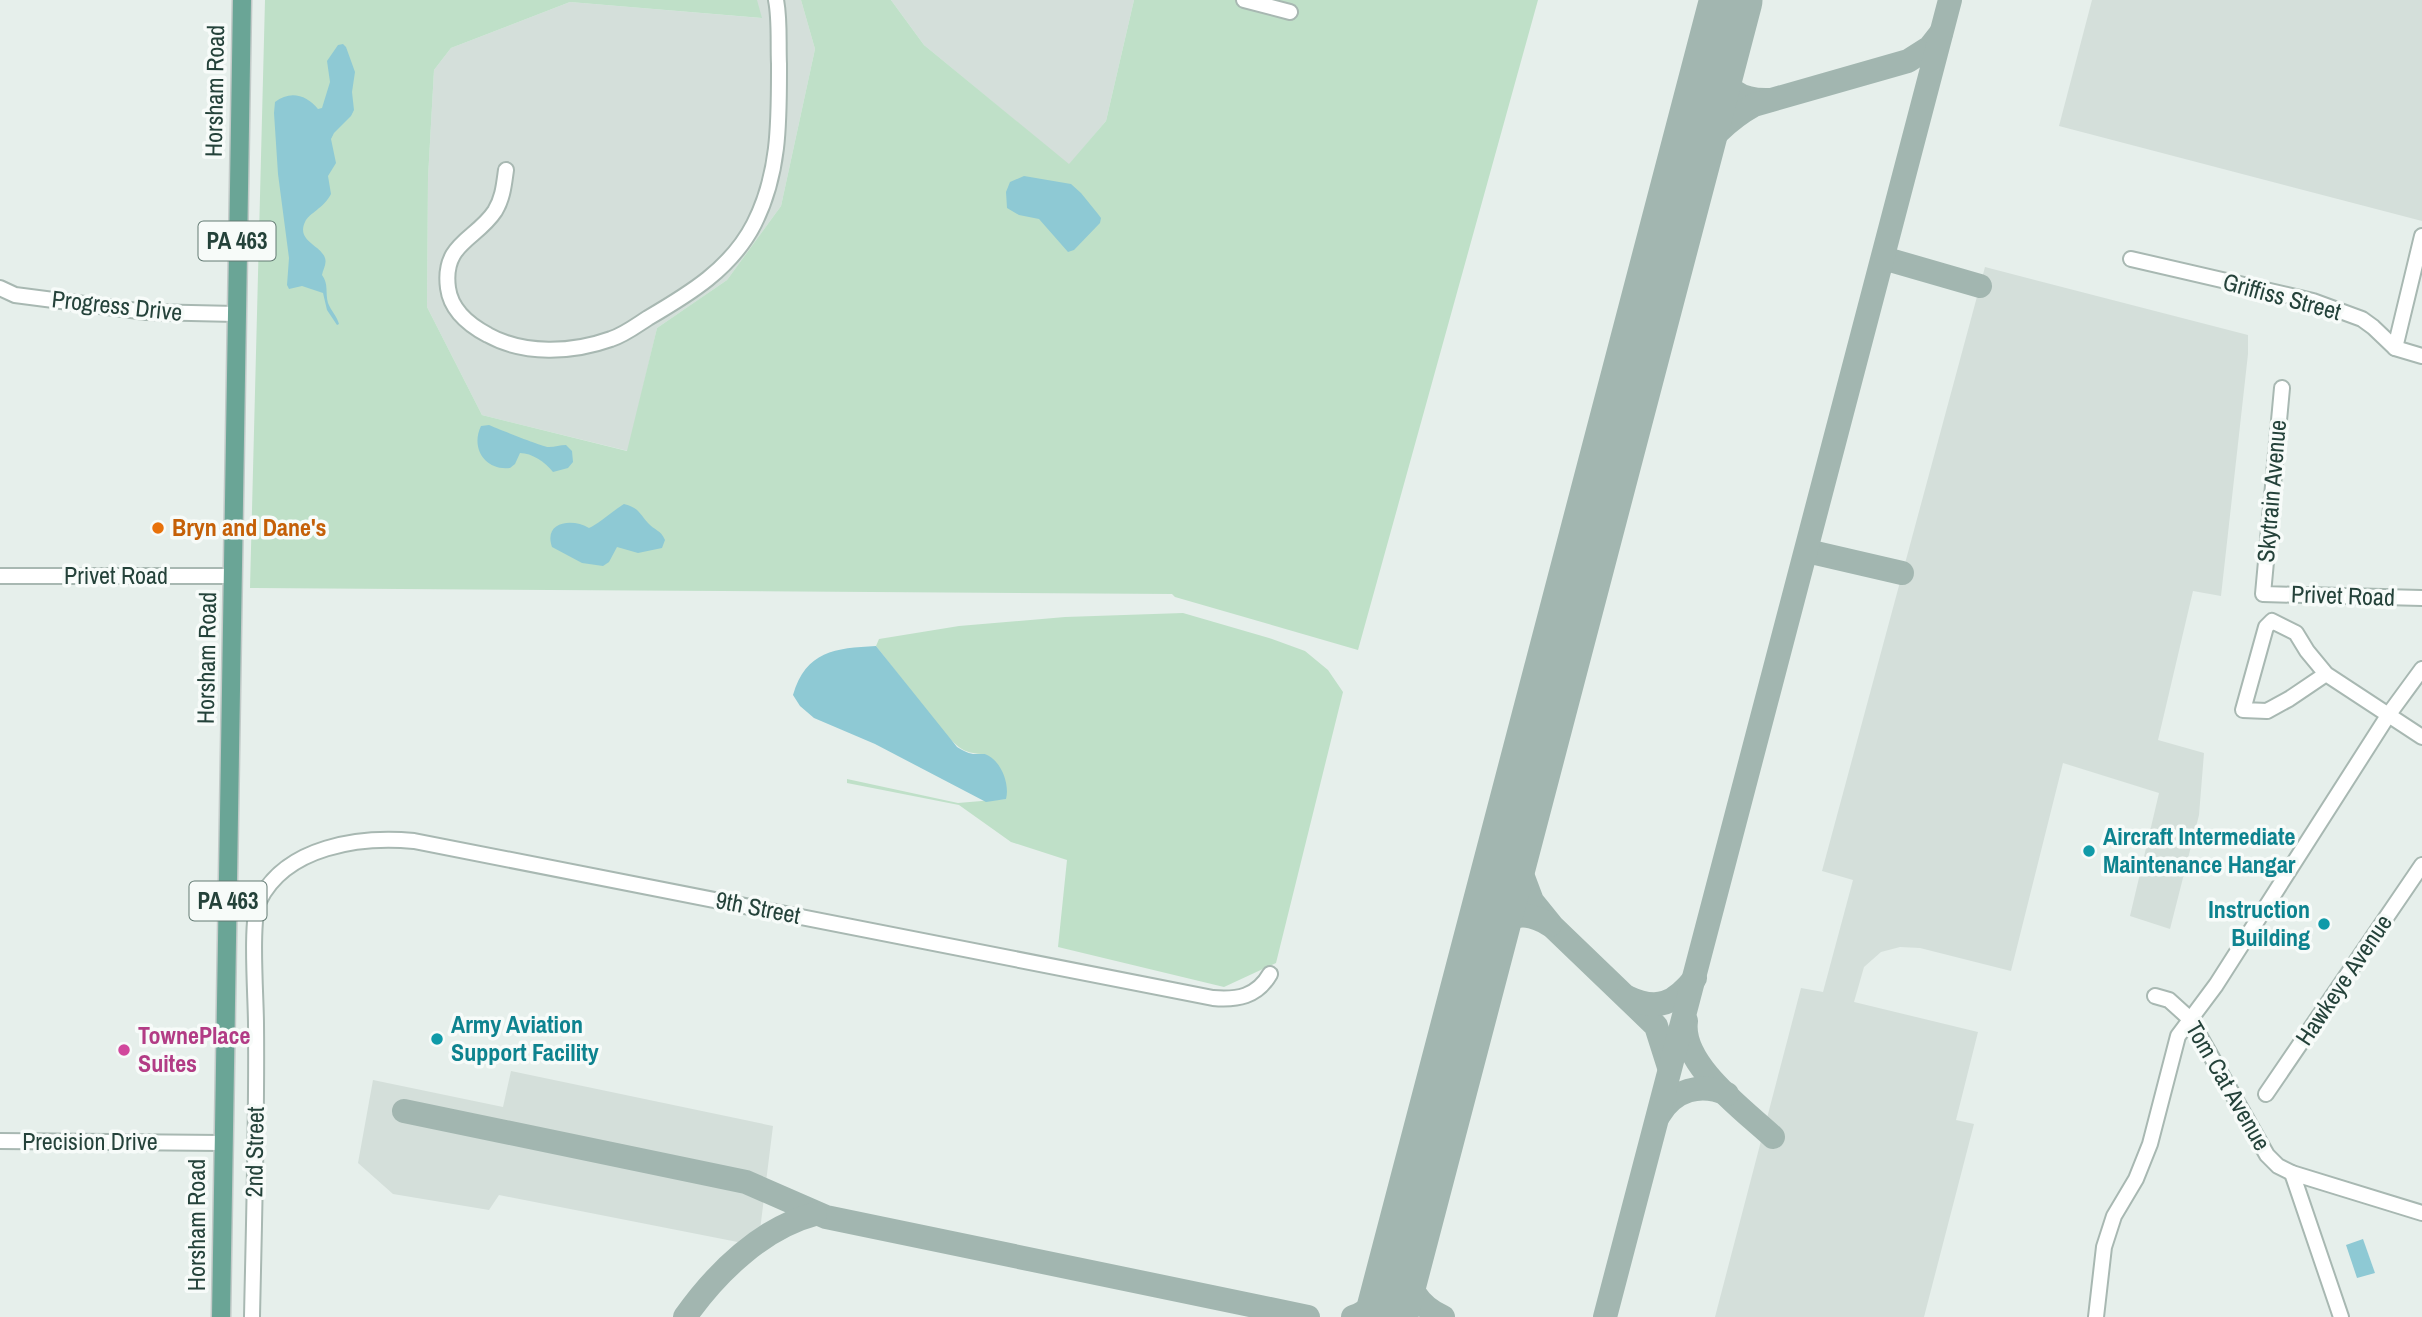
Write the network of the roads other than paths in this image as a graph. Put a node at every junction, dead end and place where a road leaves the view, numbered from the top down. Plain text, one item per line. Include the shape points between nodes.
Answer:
1 (242, 0) edge
2 (776, 0) edge
3 (1244, 0) edge
4 (1290, 12) dead end
5 (506, 170) dead end
6 (2422, 236) edge
7 (2131, 259) dead end
8 (0, 288) edge
9 (236, 314) junction
10 (2395, 348) junction
11 (2422, 355) edge
12 (2282, 388) dead end
13 (0, 576) edge
14 (233, 576) junction
15 (2263, 594) joint
16 (2422, 598) edge
17 (2422, 669) edge
18 (2326, 674) junction
19 (2389, 714) junction
20 (2422, 737) edge
21 (2422, 865) edge
22 (258, 904) joint
23 (1270, 974) dead end
24 (2155, 996) dead end
25 (2190, 1019) junction
26 (2266, 1094) dead end
27 (0, 1141) edge
28 (222, 1143) junction
29 (2292, 1173) junction
30 (2422, 1213) edge
31 (221, 1317) edge
32 (251, 1317) edge
33 (2096, 1317) edge
34 (2341, 1317) edge

1 - 9 main road, Horsham Road / PA 463
2 - 5 street via 779,136 772,182 753,226 726,263 694,291 613,339 569,349 540,350 500,342 472,326 457,312 448,291 448,270 456,249 495,212
3 - 4 street
6 - 10 street
7 - 10 street, Griffiss Street via 2313,300 2362,319
8 - 9 street, Progress Drive via 15,295 146,312
9 - 14 main road, Horsham Road / PA 463
10 - 11 street, Griffiss Street
12 - 15 street, Skytrain Avenue
13 - 14 street, Privet Road
14 - 28 main road, Horsham Road / PA 463
15 - 16 street, Privet Road
17 - 19 street
18 - 18 street via 2289,629 2272,621 2266,627 2243,710 2267,711
18 - 19 street
19 - 20 street
19 - 25 street
21 - 26 street, Hawkeye Avenue
22 - 23 street, 9th Street via 283,872 308,856 354,841 397,839 1203,997 1248,995
22 - 32 street, 2nd Street
24 - 25 street, Tom Cat Avenue via 2169,1000
25 - 29 street, Tom Cat Avenue via 2267,1155
25 - 33 street via 2178,1036 2150,1144 2114,1216 2104,1247
27 - 28 street, Precision Drive
28 - 31 main road, Horsham Road / PA 463
29 - 30 street, Tom Cat Avenue
29 - 34 street

